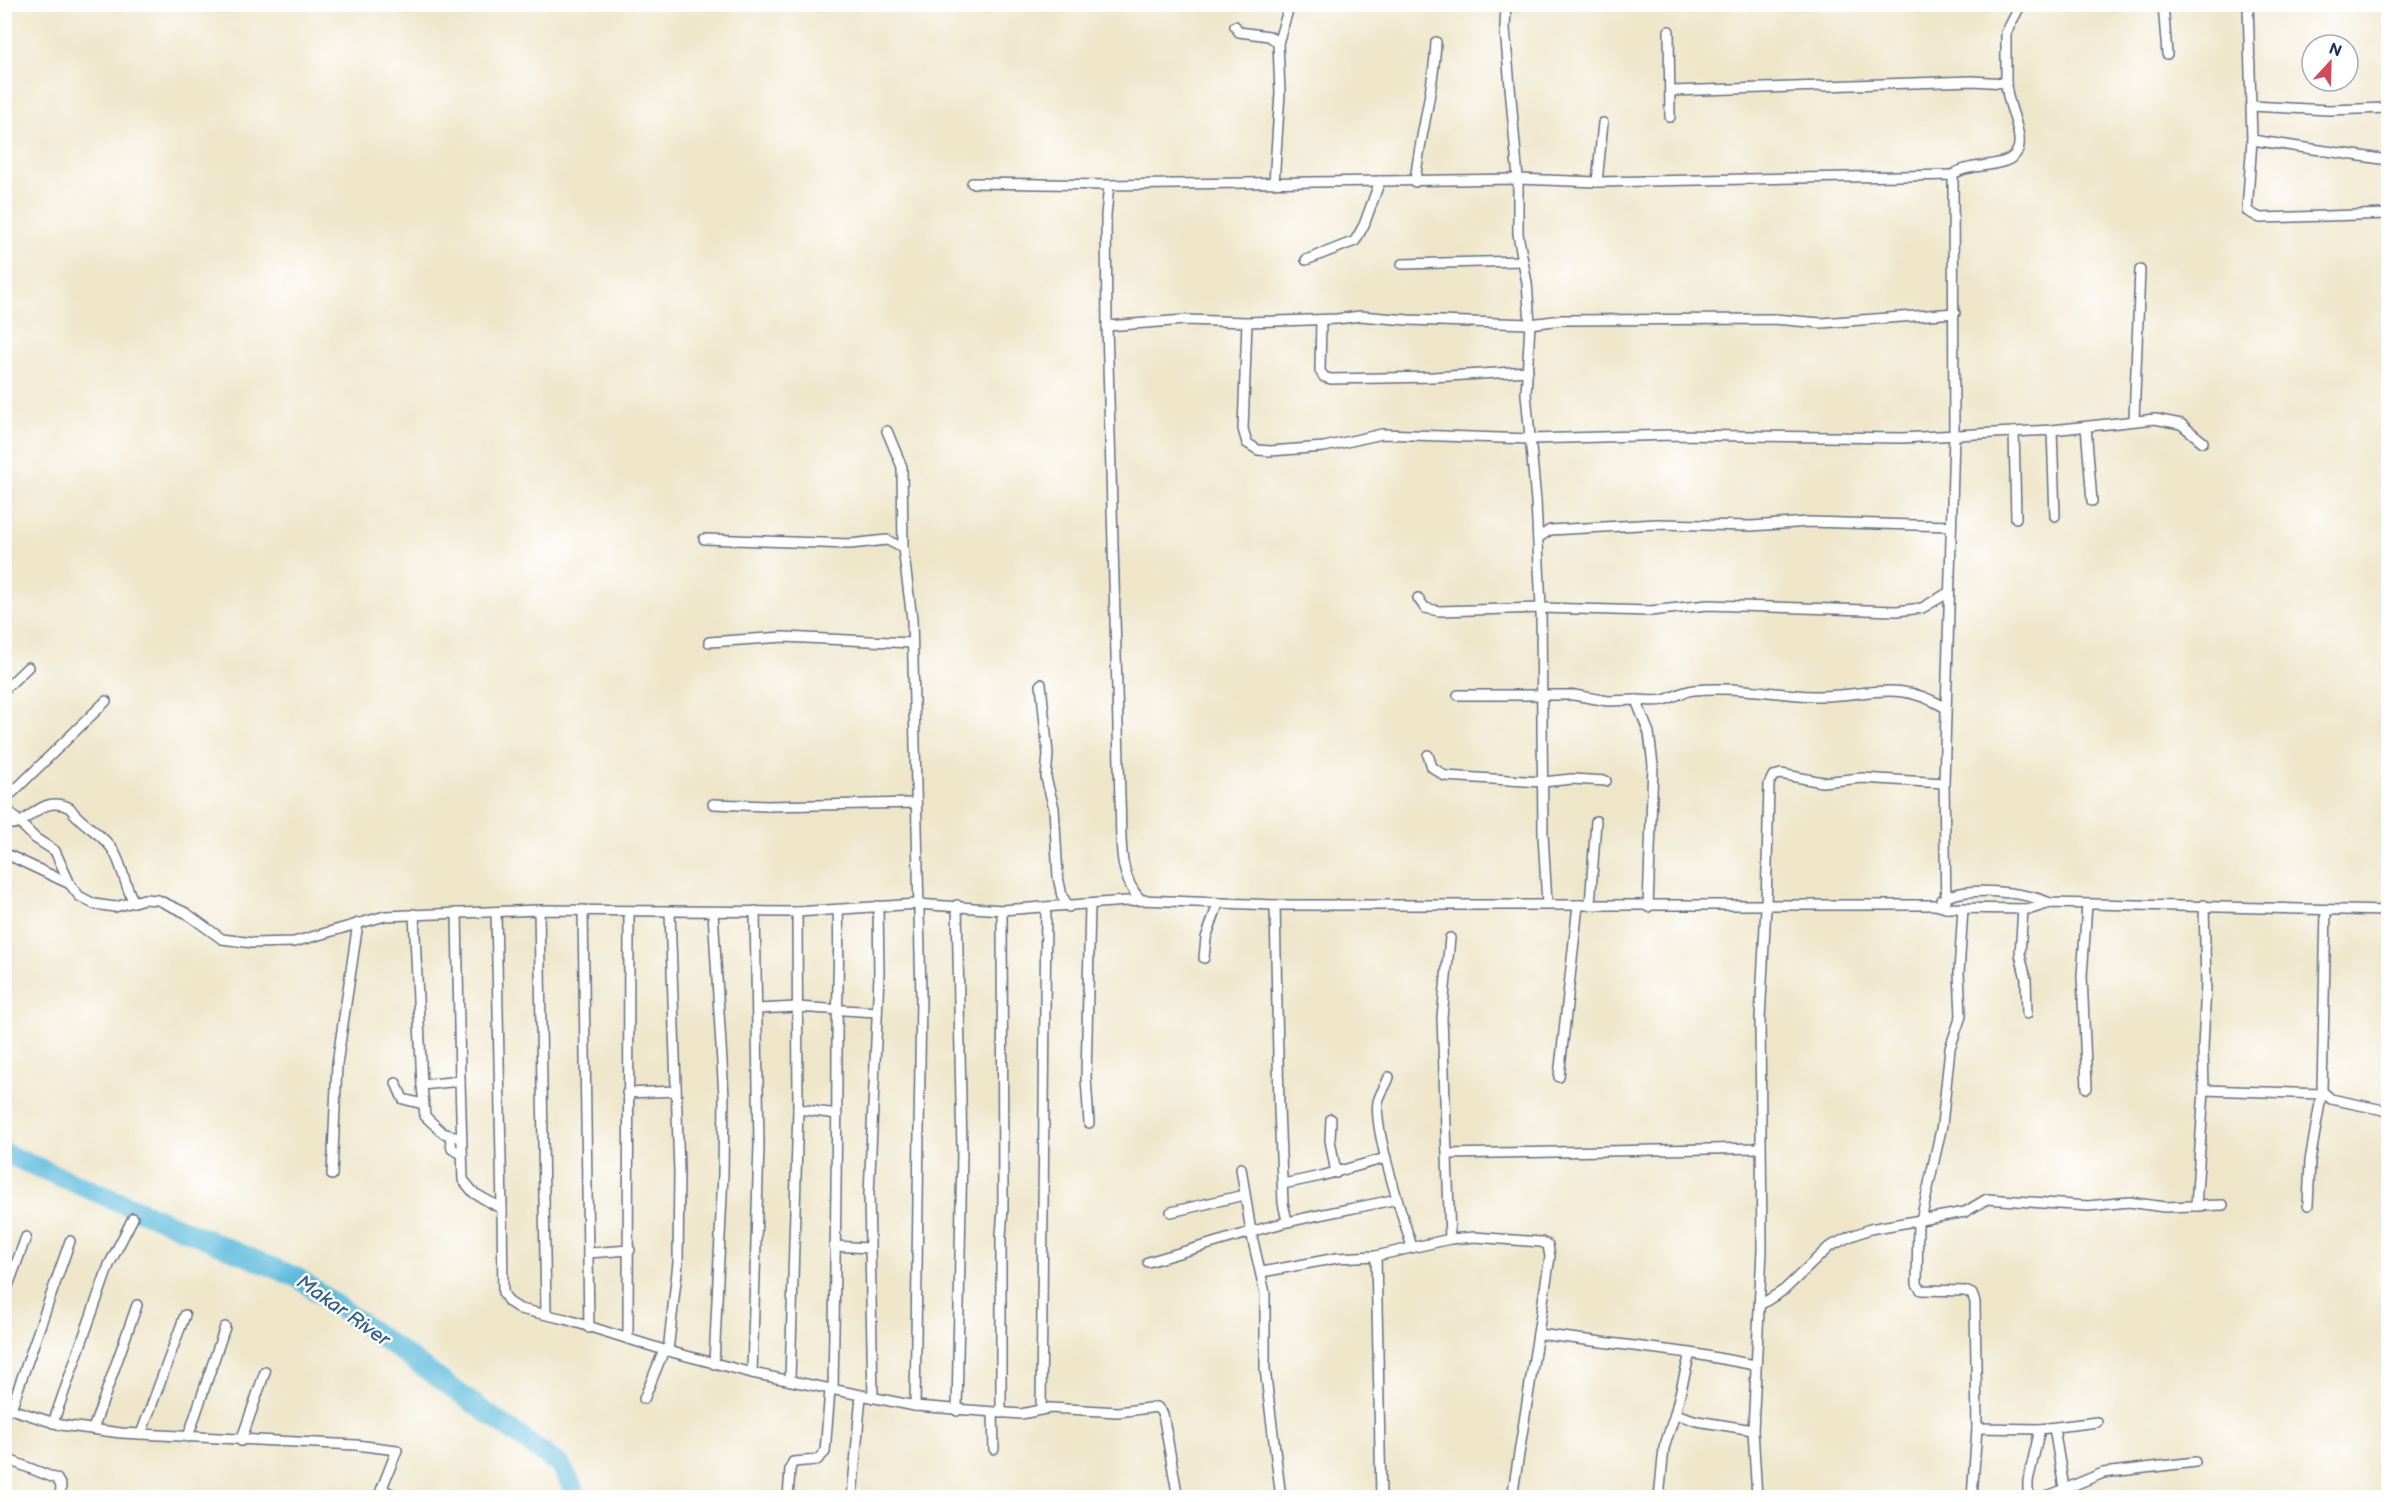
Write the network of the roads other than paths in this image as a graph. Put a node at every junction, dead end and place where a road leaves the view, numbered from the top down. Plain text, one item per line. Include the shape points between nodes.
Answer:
1 (1290, 4) edge
2 (1506, 4) edge
3 (2021, 4) edge
4 (2163, 4) edge
5 (2248, 4) edge
6 (1235, 26) dead end
7 (1669, 31) dead end
8 (1436, 42) dead end
9 (1278, 43) junction
10 (2167, 54) dead end
11 (2006, 83) junction
12 (1671, 91) junction
13 (2251, 106) junction
14 (2388, 108) edge
15 (1671, 117) dead end
16 (1603, 123) dead end
17 (2252, 140) junction
18 (2388, 160) edge
19 (1953, 175) junction
20 (1518, 179) junction
21 (1380, 181) junction
22 (1415, 182) junction
23 (1597, 182) junction
24 (972, 183) dead end
25 (1274, 183) junction
26 (1109, 185) junction
27 (2388, 214) edge
28 (1306, 260) dead end
29 (1523, 261) junction
30 (1402, 264) dead end
31 (2140, 270) dead end
32 (1955, 313) junction
33 (1321, 320) junction
34 (1248, 322) junction
35 (1530, 324) junction
36 (1107, 326) junction
37 (1528, 371) junction
38 (2134, 420) junction
39 (2086, 427) junction
40 (1530, 429) junction
41 (2052, 430) junction
42 (887, 431) dead end
43 (2014, 432) junction
44 (1954, 436) junction
45 (1544, 438) junction
46 (1532, 439) junction
47 (2203, 442) dead end
48 (2092, 501) dead end
49 (2055, 516) dead end
50 (1537, 517) junction
51 (2016, 518) dead end
52 (1950, 526) junction
53 (1550, 530) junction
54 (1538, 538) junction
55 (704, 539) dead end
56 (903, 548) junction
57 (1948, 594) junction
58 (1418, 598) dead end
59 (1541, 608) junction
60 (709, 642) dead end
61 (912, 643) junction
62 (28, 667) dead end
63 (1041, 684) dead end
64 (4, 690) edge
65 (1458, 695) dead end
66 (1541, 696) junction
67 (1636, 700) junction
68 (106, 701) dead end
69 (1946, 708) junction
70 (1428, 754) dead end
71 (1606, 781) dead end
72 (1543, 782) junction
73 (1944, 783) junction
74 (4, 794) edge
75 (916, 803) junction
76 (713, 804) dead end
77 (4, 806) edge
78 (1596, 821) dead end
79 (20, 823) junction
80 (4, 825) edge
81 (4, 853) edge
82 (70, 884) junction
83 (1130, 889) junction
84 (1945, 897) junction
85 (1141, 900) junction
86 (134, 902) junction
87 (1125, 902) junction
88 (2050, 903) junction
89 (917, 904) junction
90 (1218, 904) junction
91 (1547, 904) junction
92 (957, 905) junction
93 (1090, 905) junction
94 (1275, 905) junction
95 (1578, 905) junction
96 (1590, 905) junction
97 (1935, 905) junction
98 (2087, 905) junction
99 (2204, 905) junction
100 (878, 906) junction
101 (1069, 907) junction
102 (1648, 907) junction
103 (1766, 907) junction
104 (1946, 908) junction
105 (1963, 908) junction
106 (1046, 909) junction
107 (2023, 909) junction
108 (539, 910) junction
109 (583, 910) junction
110 (838, 910) junction
111 (1002, 910) junction
112 (2326, 910) junction
113 (629, 911) junction
114 (755, 911) junction
115 (2388, 911) edge
116 (496, 912) junction
117 (713, 912) junction
118 (798, 912) junction
119 (457, 913) junction
120 (670, 913) junction
121 (414, 914) junction
122 (358, 923) junction
123 (1450, 938) dead end
124 (1204, 958) dead end
125 (796, 1007) junction
126 (758, 1009) junction
127 (837, 1011) junction
128 (876, 1012) junction
129 (2026, 1014) dead end
130 (1389, 1077) dead end
131 (1559, 1077) dead end
132 (460, 1081) junction
133 (396, 1083) dead end
134 (422, 1085) junction
135 (2087, 1088) dead end
136 (2204, 1090) junction
137 (676, 1091) junction
138 (627, 1093) junction
139 (2322, 1093) junction
140 (423, 1104) junction
141 (798, 1109) junction
142 (2388, 1111) edge
143 (837, 1114) junction
144 (1330, 1119) dead end
145 (1089, 1123) dead end
146 (456, 1137) junction
147 (1760, 1148) junction
148 (1448, 1154) junction
149 (1386, 1158) junction
150 (1241, 1168) dead end
151 (1336, 1173) junction
152 (332, 1175) dead end
153 (1283, 1184) junction
154 (1244, 1195) junction
155 (1398, 1199) junction
156 (2308, 1204) dead end
157 (2223, 1205) dead end
158 (2196, 1206) junction
159 (502, 1209) junction
160 (1171, 1212) dead end
161 (132, 1218) dead end
162 (1920, 1220) junction
163 (1287, 1221) junction
164 (1251, 1232) junction
165 (26, 1237) dead end
166 (1450, 1239) junction
167 (70, 1241) dead end
168 (834, 1246) junction
169 (1412, 1247) junction
170 (869, 1248) junction
171 (630, 1250) junction
172 (588, 1253) junction
173 (1376, 1256) junction
174 (1148, 1263) dead end
175 (1262, 1272) junction
176 (4, 1297) edge
177 (137, 1305) dead end
178 (1760, 1305) junction
179 (546, 1314) junction
180 (185, 1315) dead end
181 (225, 1327) dead end
182 (589, 1328) junction
183 (1538, 1334) junction
184 (628, 1339) junction
185 (666, 1351) junction
186 (1690, 1353) junction
187 (714, 1364) junction
188 (1755, 1365) junction
189 (265, 1372) dead end
190 (752, 1373) junction
191 (790, 1380) junction
192 (832, 1390) junction
193 (861, 1395) junction
194 (873, 1398) junction
195 (644, 1400) dead end
196 (915, 1406) junction
197 (8, 1408) edge
198 (1041, 1408) junction
199 (957, 1411) junction
200 (997, 1413) junction
201 (1675, 1414) junction
202 (2097, 1422) dead end
203 (53, 1423) junction
204 (1977, 1428) junction
205 (2054, 1428) junction
206 (93, 1429) junction
207 (2040, 1429) junction
208 (1753, 1430) junction
209 (141, 1434) junction
210 (188, 1437) junction
211 (241, 1441) junction
212 (994, 1449) dead end
213 (4, 1458) edge
214 (2195, 1462) dead end
215 (2064, 1488) junction
216 (380, 1493) edge
217 (4, 1496) edge
218 (12, 1497) edge
219 (60, 1497) edge
220 (400, 1497) edge
221 (788, 1497) edge
222 (852, 1497) edge
223 (1178, 1497) edge
224 (1281, 1497) edge
225 (1381, 1497) edge
226 (1512, 1497) edge
227 (1659, 1497) edge
228 (1757, 1497) edge
229 (1972, 1497) edge
230 (2028, 1497) edge
231 (2043, 1497) edge

1 - 9 street
2 - 20 street
3 - 11 street via 2006,33
4 - 10 street
5 - 13 street
6 - 9 street via 1239,32 1269,36
7 - 12 street
8 - 22 street via 1434,77
9 - 25 street via 1280,93
11 - 12 street
11 - 19 street via 2019,137 2015,155 2009,161 1968,167
12 - 15 street
13 - 14 street
13 - 17 street
16 - 23 street
17 - 18 street
17 - 27 street via 2246,205 2250,214 2260,218
19 - 23 street
19 - 32 street
20 - 22 street
20 - 23 street
20 - 29 street
21 - 22 street
21 - 25 street
21 - 28 street via 1355,241
24 - 26 street
25 - 26 street
26 - 36 street
29 - 30 street
29 - 35 street
31 - 38 street
32 - 35 street via 1821,323 1764,319 1562,320
32 - 44 street
33 - 34 street
33 - 35 street via 1368,316
33 - 37 street via 1320,370 1331,379
34 - 36 street via 1185,320
34 - 46 street via 1243,429 1247,443 1258,450 1324,447 1382,434
35 - 37 street
36 - 83 street via 1120,799
37 - 40 street
38 - 39 street
38 - 47 street via 2171,421 2190,429
39 - 41 street
39 - 48 street
40 - 45 street
40 - 46 street
41 - 43 street
41 - 49 street
42 - 56 street via 902,467
43 - 44 street
43 - 51 street
44 - 45 street
44 - 52 street
45 - 46 street
46 - 50 street
50 - 53 street
50 - 54 street
52 - 53 street via 1809,522
52 - 57 street
53 - 54 street
54 - 59 street
55 - 56 street via 843,544 887,540
56 - 61 street
57 - 59 street via 1922,608 1897,610 1708,605 1650,611
57 - 69 street
58 - 59 street via 1425,608 1439,612
59 - 66 street
60 - 61 street via 784,638
61 - 75 street
62 - 64 street
63 - 101 street via 1048,754 1046,778 1054,808 1058,877
65 - 66 street
66 - 67 street
66 - 72 street
67 - 69 street via 1662,700 1704,690 1765,690 1823,696 1901,691 1921,694
67 - 102 street via 1649,733 1653,765
68 - 74 street via 12,793
69 - 73 street
70 - 72 street via 1437,772 1445,776
71 - 72 street
72 - 91 street
73 - 84 street
73 - 103 street via 1862,777 1822,782 1773,776 1767,795
75 - 76 street
75 - 89 street
77 - 79 street
78 - 96 street
79 - 80 street
79 - 82 street via 55,851
79 - 86 street via 40,806 52,803 70,808 114,852
81 - 82 street
82 - 86 street via 79,896 94,904 115,907
83 - 85 street
83 - 87 street
84 - 88 street via 1995,892
84 - 97 street
84 - 104 street
85 - 87 street
85 - 90 street
86 - 122 street via 158,900 186,912 222,939 254,943 294,942
87 - 93 street
88 - 98 street
88 - 107 street
89 - 92 street
89 - 100 street
89 - 196 street via 921,996
90 - 94 street
90 - 124 street via 1206,938
91 - 94 street
91 - 95 street
92 - 111 street
92 - 199 street via 962,1151
93 - 101 street
93 - 145 street via 1086,1078
94 - 153 street
95 - 96 street
95 - 131 street
96 - 102 street
97 - 103 street
97 - 104 street
98 - 99 street
98 - 135 street via 2082,976
99 - 112 street
99 - 136 street
100 - 110 street
100 - 128 street
101 - 106 street
102 - 103 street
103 - 147 street via 1760,1019
104 - 105 street
105 - 107 street
105 - 162 street via 1961,1016 1950,1048 1942,1125
106 - 111 street
106 - 198 street
107 - 129 street via 2020,954 2026,979
108 - 109 street
108 - 116 street
108 - 179 street
109 - 113 street
109 - 172 street
110 - 118 street
110 - 127 street via 841,956
111 - 200 street via 1003,1208
112 - 115 street
112 - 139 street
113 - 120 street
113 - 138 street
114 - 117 street
114 - 118 street
114 - 126 street
116 - 119 street
116 - 159 street
117 - 120 street
117 - 187 street via 724,1096
118 - 125 street
119 - 121 street
119 - 132 street
120 - 137 street
121 - 122 street
121 - 134 street
122 - 152 street via 337,1064
123 - 148 street via 1442,1017
125 - 126 street
125 - 127 street
125 - 141 street
126 - 190 street via 758,1226
127 - 128 street
127 - 143 street
128 - 170 street
130 - 149 street via 1377,1110
132 - 134 street
132 - 146 street
133 - 140 street via 403,1099
134 - 140 street
136 - 139 street
136 - 158 street
137 - 138 street
137 - 185 street via 678,1263
138 - 171 street
139 - 142 street via 2331,1099
139 - 156 street via 2310,1161
140 - 146 street via 432,1126
141 - 143 street
141 - 191 street
143 - 168 street
144 - 151 street
146 - 159 street via 462,1154 463,1180 474,1193
147 - 148 street
147 - 178 street
148 - 166 street
149 - 151 street
149 - 155 street
150 - 154 street
151 - 153 street
153 - 163 street
154 - 160 street
154 - 164 street
155 - 163 street
155 - 169 street
157 - 158 street
158 - 162 street via 2088,1206 1987,1199 1970,1210
159 - 179 street via 503,1293 520,1309
161 - 203 street via 109,1265
162 - 178 street via 1870,1229 1829,1247 1784,1290
162 - 204 street via 1917,1284 1921,1290 1965,1292 1972,1294 1975,1302
163 - 164 street
164 - 174 street
164 - 175 street
165 - 176 street
166 - 169 street
166 - 183 street via 1508,1239 1548,1245
167 - 197 street
168 - 170 street
168 - 192 street
169 - 173 street
170 - 194 street
171 - 172 street
171 - 184 street
172 - 182 street
173 - 175 street via 1337,1258
173 - 225 street
175 - 224 street via 1265,1369
177 - 206 street
178 - 188 street
179 - 182 street
180 - 209 street
181 - 210 street
182 - 184 street
183 - 186 street
183 - 226 street
184 - 185 street
185 - 187 street
185 - 195 street
186 - 188 street
186 - 201 street
187 - 190 street
188 - 208 street
189 - 211 street
190 - 191 street
191 - 192 street
192 - 193 street
192 - 221 street via 825,1452 817,1460 793,1462
193 - 194 street
193 - 222 street
194 - 196 street
196 - 199 street
197 - 203 street
198 - 200 street via 1021,1414
198 - 223 street via 1118,1412 1159,1408
199 - 200 street
200 - 212 street
201 - 208 street
201 - 227 street via 1664,1448
202 - 205 street
203 - 206 street
204 - 207 street
204 - 229 street
205 - 207 street
205 - 215 street
206 - 209 street
207 - 230 street
208 - 228 street
209 - 210 street
210 - 211 street
211 - 216 street via 396,1450
213 - 219 street via 57,1479
214 - 215 street via 2110,1472
215 - 231 street
216 - 220 street
217 - 218 street

